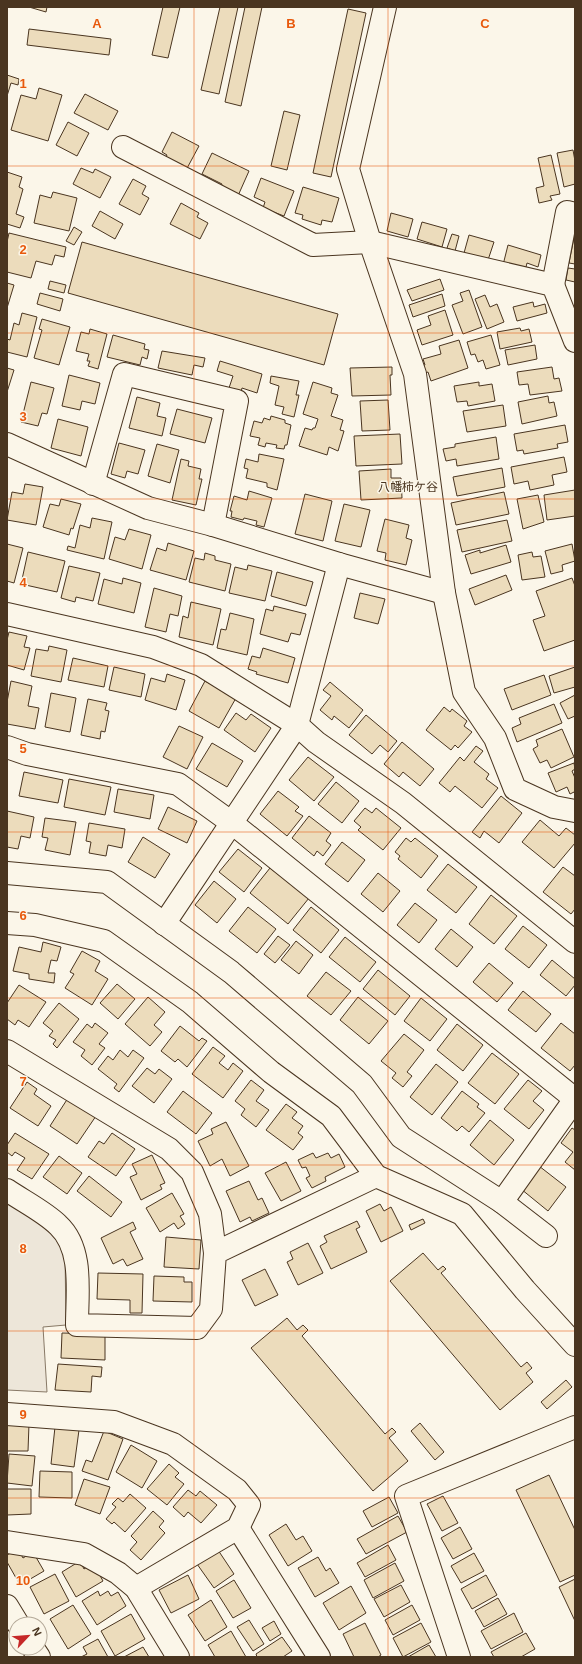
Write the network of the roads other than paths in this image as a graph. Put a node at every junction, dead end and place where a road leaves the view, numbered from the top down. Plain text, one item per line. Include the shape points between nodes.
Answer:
1 (385, 7) edge
2 (123, 147) dead end
3 (575, 214) edge
4 (370, 242) junction
5 (553, 285) junction
6 (575, 341) edge
7 (7, 444) edge
8 (93, 484) junction
9 (213, 525) junction
10 (339, 564) junction
11 (444, 593) junction
12 (7, 614) edge
13 (297, 725) junction
14 (7, 747) edge
15 (575, 811) edge
16 (232, 823) junction
17 (7, 873) edge
18 (7, 923) edge
19 (164, 924) junction
20 (575, 942) edge
21 (7, 1051) edge
22 (575, 1099) edge
23 (376, 1176) junction
24 (7, 1190) edge
25 (502, 1202) junction
26 (546, 1236) dead end
27 (215, 1254) junction
28 (575, 1345) edge
29 (7, 1414) edge
30 (575, 1427) edge
31 (238, 1528) junction
32 (7, 1542) edge
33 (136, 1588) junction
34 (7, 1606) edge
35 (13, 1616) edge
36 (178, 1657) edge
37 (319, 1657) edge
38 (459, 1657) edge

1 - 4 street via 348,169
2 - 4 street via 313,245
3 - 5 street via 567,212
4 - 5 street
4 - 11 street via 415,374
5 - 6 street
7 - 8 street
8 - 9 street via 148,508
8 - 9 street via 124,374 237,401
9 - 10 street
10 - 11 street
10 - 13 street
11 - 15 street via 464,692 495,738 515,789 554,807
12 - 13 street via 153,647 201,665
13 - 16 street
13 - 20 street via 316,742 404,803
14 - 16 street via 27,754 178,784
16 - 19 street
16 - 22 street
17 - 19 street via 107,882
18 - 23 street via 35,925 104,941 190,1002 271,1072 331,1116
19 - 25 street via 231,972 362,1084 401,1137
21 - 27 street via 169,1149 192,1172 210,1214
22 - 25 street
23 - 27 street
23 - 28 street via 462,1214
24 - 27 street via 59,1225 72,1247 77,1267 77,1325 197,1328 211,1309
25 - 26 street
29 - 31 street via 114,1422 172,1444 237,1490 249,1505
30 - 38 street via 406,1496
31 - 33 street
31 - 37 street
32 - 33 street via 84,1554 118,1573
33 - 36 street
34 - 35 street

